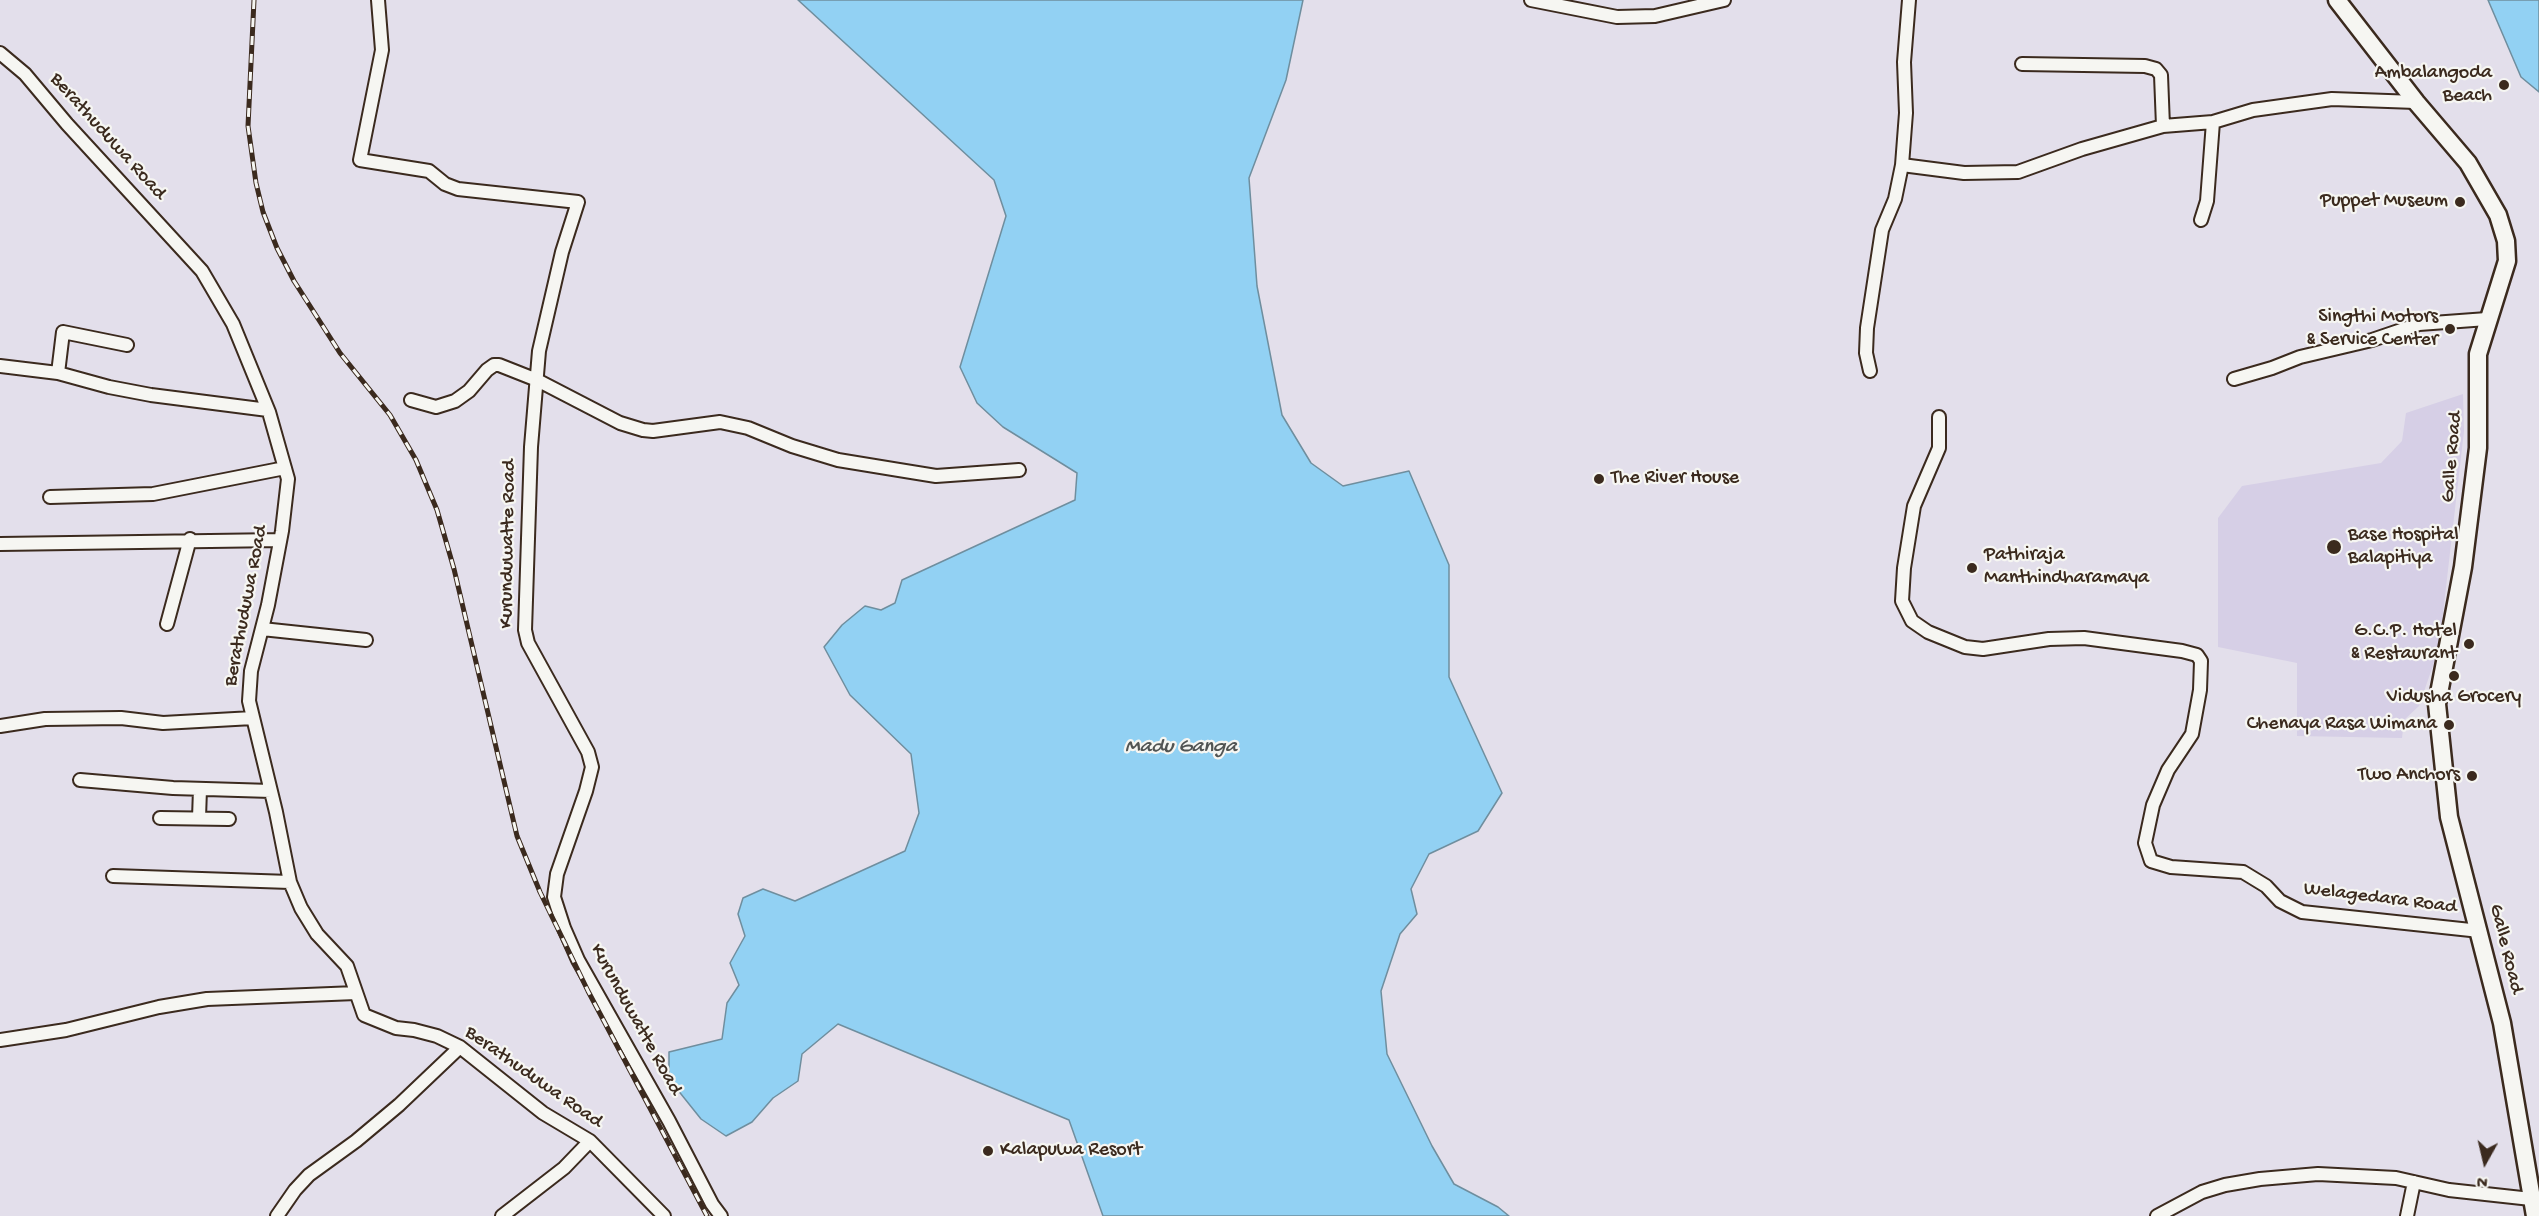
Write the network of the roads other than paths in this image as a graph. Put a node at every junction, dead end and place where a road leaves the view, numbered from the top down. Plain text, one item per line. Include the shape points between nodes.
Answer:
1 (378, 0) edge
2 (1531, 0) edge
3 (1724, 0) edge
4 (1909, 0) edge
5 (2337, 0) edge
6 (0, 53) edge
7 (2022, 64) dead end
8 (2416, 102) junction
9 (2212, 122) junction
10 (2163, 126) junction
11 (1902, 165) junction
12 (2201, 220) dead end
13 (2487, 319) junction
14 (127, 345) dead end
15 (0, 366) edge
16 (1870, 371) dead end
17 (58, 373) junction
18 (2234, 379) dead end
19 (537, 380) junction
20 (411, 400) dead end
21 (268, 410) junction
22 (1940, 417) dead end
23 (285, 468) junction
24 (1019, 470) dead end
25 (51, 497) dead end
26 (190, 539) junction
27 (280, 540) junction
28 (0, 544) edge
29 (167, 624) dead end
30 (262, 629) junction
31 (366, 640) dead end
32 (253, 718) junction
33 (0, 726) edge
34 (80, 780) dead end
35 (200, 789) junction
36 (271, 791) junction
37 (160, 818) dead end
38 (199, 818) junction
39 (229, 819) dead end
40 (113, 876) dead end
41 (290, 882) junction
42 (2480, 931) junction
43 (356, 993) junction
44 (0, 1040) edge
45 (460, 1047) junction
46 (590, 1142) junction
47 (2414, 1182) junction
48 (2533, 1208) edge
49 (277, 1216) edge
50 (502, 1216) edge
51 (664, 1216) edge
52 (722, 1216) edge
53 (2157, 1216) edge
54 (2407, 1216) edge

1 - 19 street, Kurunduwatte Road via 382,50 360,160 429,171 458,189 578,202 553,290 539,351
2 - 3 street via 1617,17 1655,16
4 - 11 street via 1904,45 1906,113
5 - 8 highway, Galle Road
6 - 21 street, Berathuduwa Road via 25,74 202,271 233,324
7 - 10 street via 2156,69 2161,75
8 - 9 street via 2332,99 2253,110
8 - 13 highway, Galle Road via 2468,163 2499,215 2506,241 2506,261
9 - 10 street
9 - 12 street via 2207,201
10 - 11 street via 2018,172 1964,173
11 - 16 street via 1882,230 1866,328
13 - 18 street via 2419,324
13 - 42 highway, Galle Road via 2478,354 2478,448 2463,567 2437,704 2449,817
14 - 17 street via 63,332
15 - 17 street
17 - 21 street via 151,395
19 - 20 street via 494,365 455,401 436,407
19 - 24 street via 620,423 643,430 720,422 838,460 936,476
19 - 52 street, Kurunduwatte Road via 525,630 528,643 588,752 591,767 556,874 554,897 578,960
21 - 23 street, Berathuduwa Road
22 - 42 street, Welagedara Road via 1939,448 1914,506 1904,568 1902,601 1912,621 1965,647 1983,649 2084,638 2182,651 2197,655 2201,661 2192,734 2168,770 2153,805 2145,843 2151,861 2171,867 2243,872 2280,901 2302,912
23 - 25 street via 153,494
23 - 27 street, Berathuduwa Road via 288,479
26 - 27 street
26 - 28 street
26 - 29 street
27 - 30 street, Berathuduwa Road
30 - 31 street
30 - 32 street, Berathuduwa Road via 249,688
32 - 33 street via 163,723 121,718 45,719
32 - 36 street, Berathuduwa Road
34 - 35 street
35 - 36 street
35 - 38 street
36 - 41 street, Berathuduwa Road
37 - 38 street
38 - 39 street
40 - 41 street
41 - 43 street, Berathuduwa Road via 317,934 347,966
42 - 48 highway, Galle Road via 2504,1035
43 - 44 street via 207,999 66,1030
43 - 45 street, Berathuduwa Road via 364,1015 396,1028 437,1036
45 - 46 street, Berathuduwa Road via 543,1113
45 - 49 street via 399,1105 309,1175
46 - 50 street via 564,1168
46 - 51 street, Berathuduwa Road
47 - 48 street
47 - 53 street via 2318,1174 2260,1179 2202,1192
47 - 54 street

